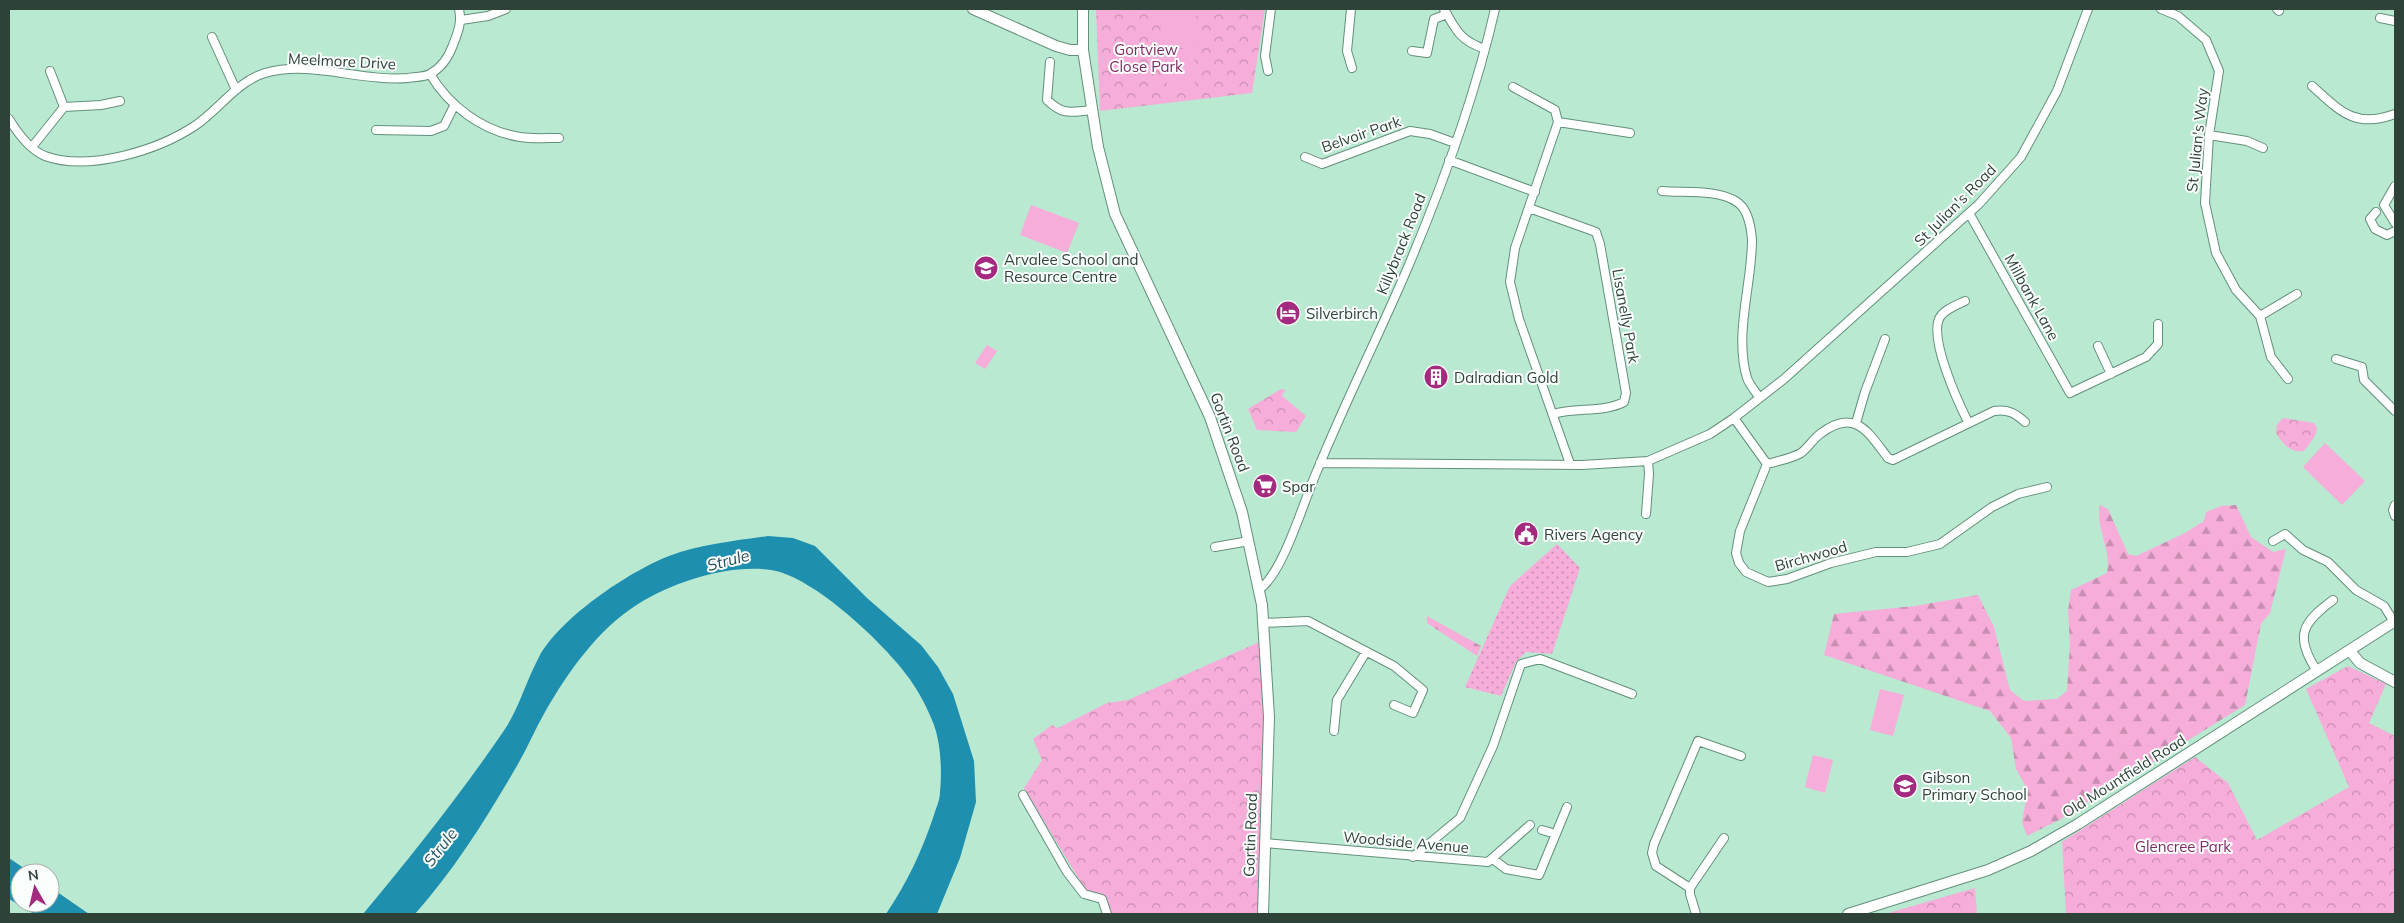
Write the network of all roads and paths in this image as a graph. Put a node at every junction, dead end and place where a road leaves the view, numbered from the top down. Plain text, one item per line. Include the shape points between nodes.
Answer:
1 (459, 9) edge
2 (506, 9) edge
3 (972, 9) edge
4 (1083, 9) edge
5 (1271, 9) edge
6 (1350, 9) edge
7 (1495, 9) edge
8 (2088, 9) edge
9 (2161, 9) edge
10 (1446, 11) edge
11 (2380, 18) dead end
12 (461, 20) junction
13 (2395, 22) edge
14 (212, 38) dead end
15 (1485, 49) junction
16 (1083, 50) junction
17 (1412, 51) dead end
18 (1050, 62) dead end
19 (1352, 68) dead end
20 (50, 71) dead end
21 (1268, 71) dead end
22 (430, 74) junction
23 (2312, 86) dead end
24 (1513, 88) dead end
25 (236, 90) junction
26 (120, 101) dead end
27 (454, 106) junction
28 (64, 107) junction
29 (1092, 110) junction
30 (2395, 114) edge
31 (9, 119) edge
32 (1558, 122) junction
33 (376, 130) dead end
34 (1630, 134) dead end
35 (2209, 135) junction
36 (559, 138) dead end
37 (1455, 143) junction
38 (32, 147) junction
39 (2264, 148) dead end
40 (1305, 157) dead end
41 (1449, 160) junction
42 (2395, 186) edge
43 (1662, 191) dead end
44 (1535, 192) junction
45 (1529, 208) junction
46 (2376, 212) dead end
47 (1969, 213) junction
48 (2395, 223) edge
49 (2395, 231) edge
50 (2297, 294) dead end
51 (1966, 301) dead end
52 (2260, 316) junction
53 (2158, 324) dead end
54 (1885, 339) dead end
55 (2098, 346) dead end
56 (2336, 359) dead end
57 (2111, 374) junction
58 (2288, 379) dead end
59 (1759, 397) junction
60 (2395, 411) edge
61 (1553, 414) junction
62 (1734, 418) junction
63 (1968, 422) junction
64 (2025, 422) dead end
65 (1856, 423) junction
66 (1648, 461) junction
67 (1320, 464) junction
68 (1570, 464) junction
69 (1767, 464) junction
70 (2047, 487) dead end
71 (2395, 505) edge
72 (1646, 514) dead end
73 (2395, 516) edge
74 (1249, 541) junction
75 (2273, 541) dead end
76 (1215, 547) dead end
77 (1260, 589) junction
78 (2333, 600) dead end
79 (2395, 621) edge
80 (1263, 622) junction
81 (2350, 651) junction
82 (1366, 652) junction
83 (2317, 671) junction
84 (2395, 682) edge
85 (1632, 694) dead end
86 (1394, 705) dead end
87 (1334, 731) dead end
88 (1741, 756) dead end
89 (1023, 795) dead end
90 (1567, 807) dead end
91 (1530, 825) dead end
92 (1542, 830) dead end
93 (1556, 834) junction
94 (1724, 838) dead end
95 (1265, 843) junction
96 (1413, 857) junction
97 (1493, 859) junction
98 (1690, 888) junction
99 (1107, 914) edge
100 (1263, 914) edge
101 (1696, 914) edge
102 (1848, 914) edge

1 - 12 street
2 - 12 street via 488,16
3 - 16 main road via 1056,46
4 - 16 main road, Gortin Road
5 - 21 street via 1265,56
6 - 19 street via 1346,51
7 - 15 street, Killybrack Road
8 - 47 street, St Julian's Road via 2057,91 2021,157
9 - 35 street, St Julian's Way via 2178,16 2206,40 2219,71
10 - 15 street via 1457,32 1470,44
10 - 17 street via 1434,19 1427,53
11 - 13 street
12 - 22 street via 449,55
14 - 25 street
15 - 37 street, Killybrack Road
16 - 29 main road, Gortin Road
18 - 29 street via 1047,100 1066,112
20 - 28 street
22 - 25 street, Meelmore Drive via 384,80 325,71 266,73 250,79
22 - 27 street
23 - 30 street via 2335,107 2360,120
24 - 32 street via 1555,110
25 - 38 street, Meelmore Drive via 194,126 125,157 81,161 45,156
26 - 28 street
27 - 33 street via 444,126 431,131
27 - 36 street via 496,132 522,138
28 - 38 street
29 - 74 main road, Gortin Road via 1115,214 1210,418
31 - 38 street, Meelmore Drive
32 - 34 street
32 - 44 street
35 - 39 street via 2247,140
35 - 52 street, St Julian's Way via 2204,203 2216,253 2236,290
37 - 40 street, Belvoir Park via 1410,131 1322,164
37 - 41 street, Killybrack Road
41 - 44 street
41 - 67 street, Killybrack Road via 1408,266
42 - 48 street via 2384,205
43 - 59 street via 1721,195 1738,202 1748,216 1752,240 1745,292 1743,352 1747,379
44 - 45 street
45 - 61 street via 1515,248 1510,282 1519,319
45 - 61 street, Lisanelly Park via 1596,232 1626,393 1624,402 1615,407 1568,409
46 - 49 street via 2370,219 2375,229 2388,235
47 - 57 street, Millbank Lane via 2070,393
47 - 59 street, St Julian's Road via 1784,379
50 - 52 street
51 - 63 street via 1941,315 1936,326 1948,380
52 - 58 street, St Julian's Way via 2271,358
53 - 57 street via 2158,344 2146,357
54 - 65 street
55 - 57 street
56 - 60 street via 2362,367 2364,380
59 - 62 street, St Julian's Road
61 - 68 street
62 - 66 street, St Julian's Road via 1710,434
62 - 69 street
63 - 64 street via 2005,410 2014,412
63 - 65 street via 1893,460 1866,429
65 - 69 street via 1834,426 1820,434 1802,452
66 - 68 street
66 - 72 street
67 - 68 street
67 - 77 street, Killybrack Road via 1280,562 1269,582
69 - 70 street, Birchwood via 1740,530 1736,553 1746,572 1768,582 1876,552 1907,552 1940,544 1992,507 2018,494
71 - 73 street
74 - 76 street
74 - 77 main road, Gortin Road
75 - 79 street via 2285,534 2303,550 2328,562 2356,590 2384,606
77 - 80 main road, Gortin Road
78 - 83 street via 2307,622 2303,636 2305,650
79 - 81 main road, Old Mountfield Road
80 - 82 street via 1308,621
80 - 95 main road, Gortin Road via 1269,717
81 - 83 main road, Old Mountfield Road
81 - 84 main road via 2360,663
82 - 86 street via 1394,666 1423,690 1412,713
82 - 87 street via 1337,700
83 - 102 main road, Old Mountfield Road via 2078,824 2031,850 1988,870
85 - 96 street via 1540,659 1521,664 1493,746 1460,818
88 - 98 street via 1698,741 1654,844 1652,853 1656,866
89 - 99 street via 1073,880 1084,894 1102,899
90 - 93 street
91 - 97 street
92 - 93 street
93 - 97 street via 1539,875 1506,869
94 - 98 street
95 - 96 street, Woodside Avenue
95 - 100 main road, Gortin Road
96 - 97 street, Woodside Avenue via 1488,862
98 - 101 street

